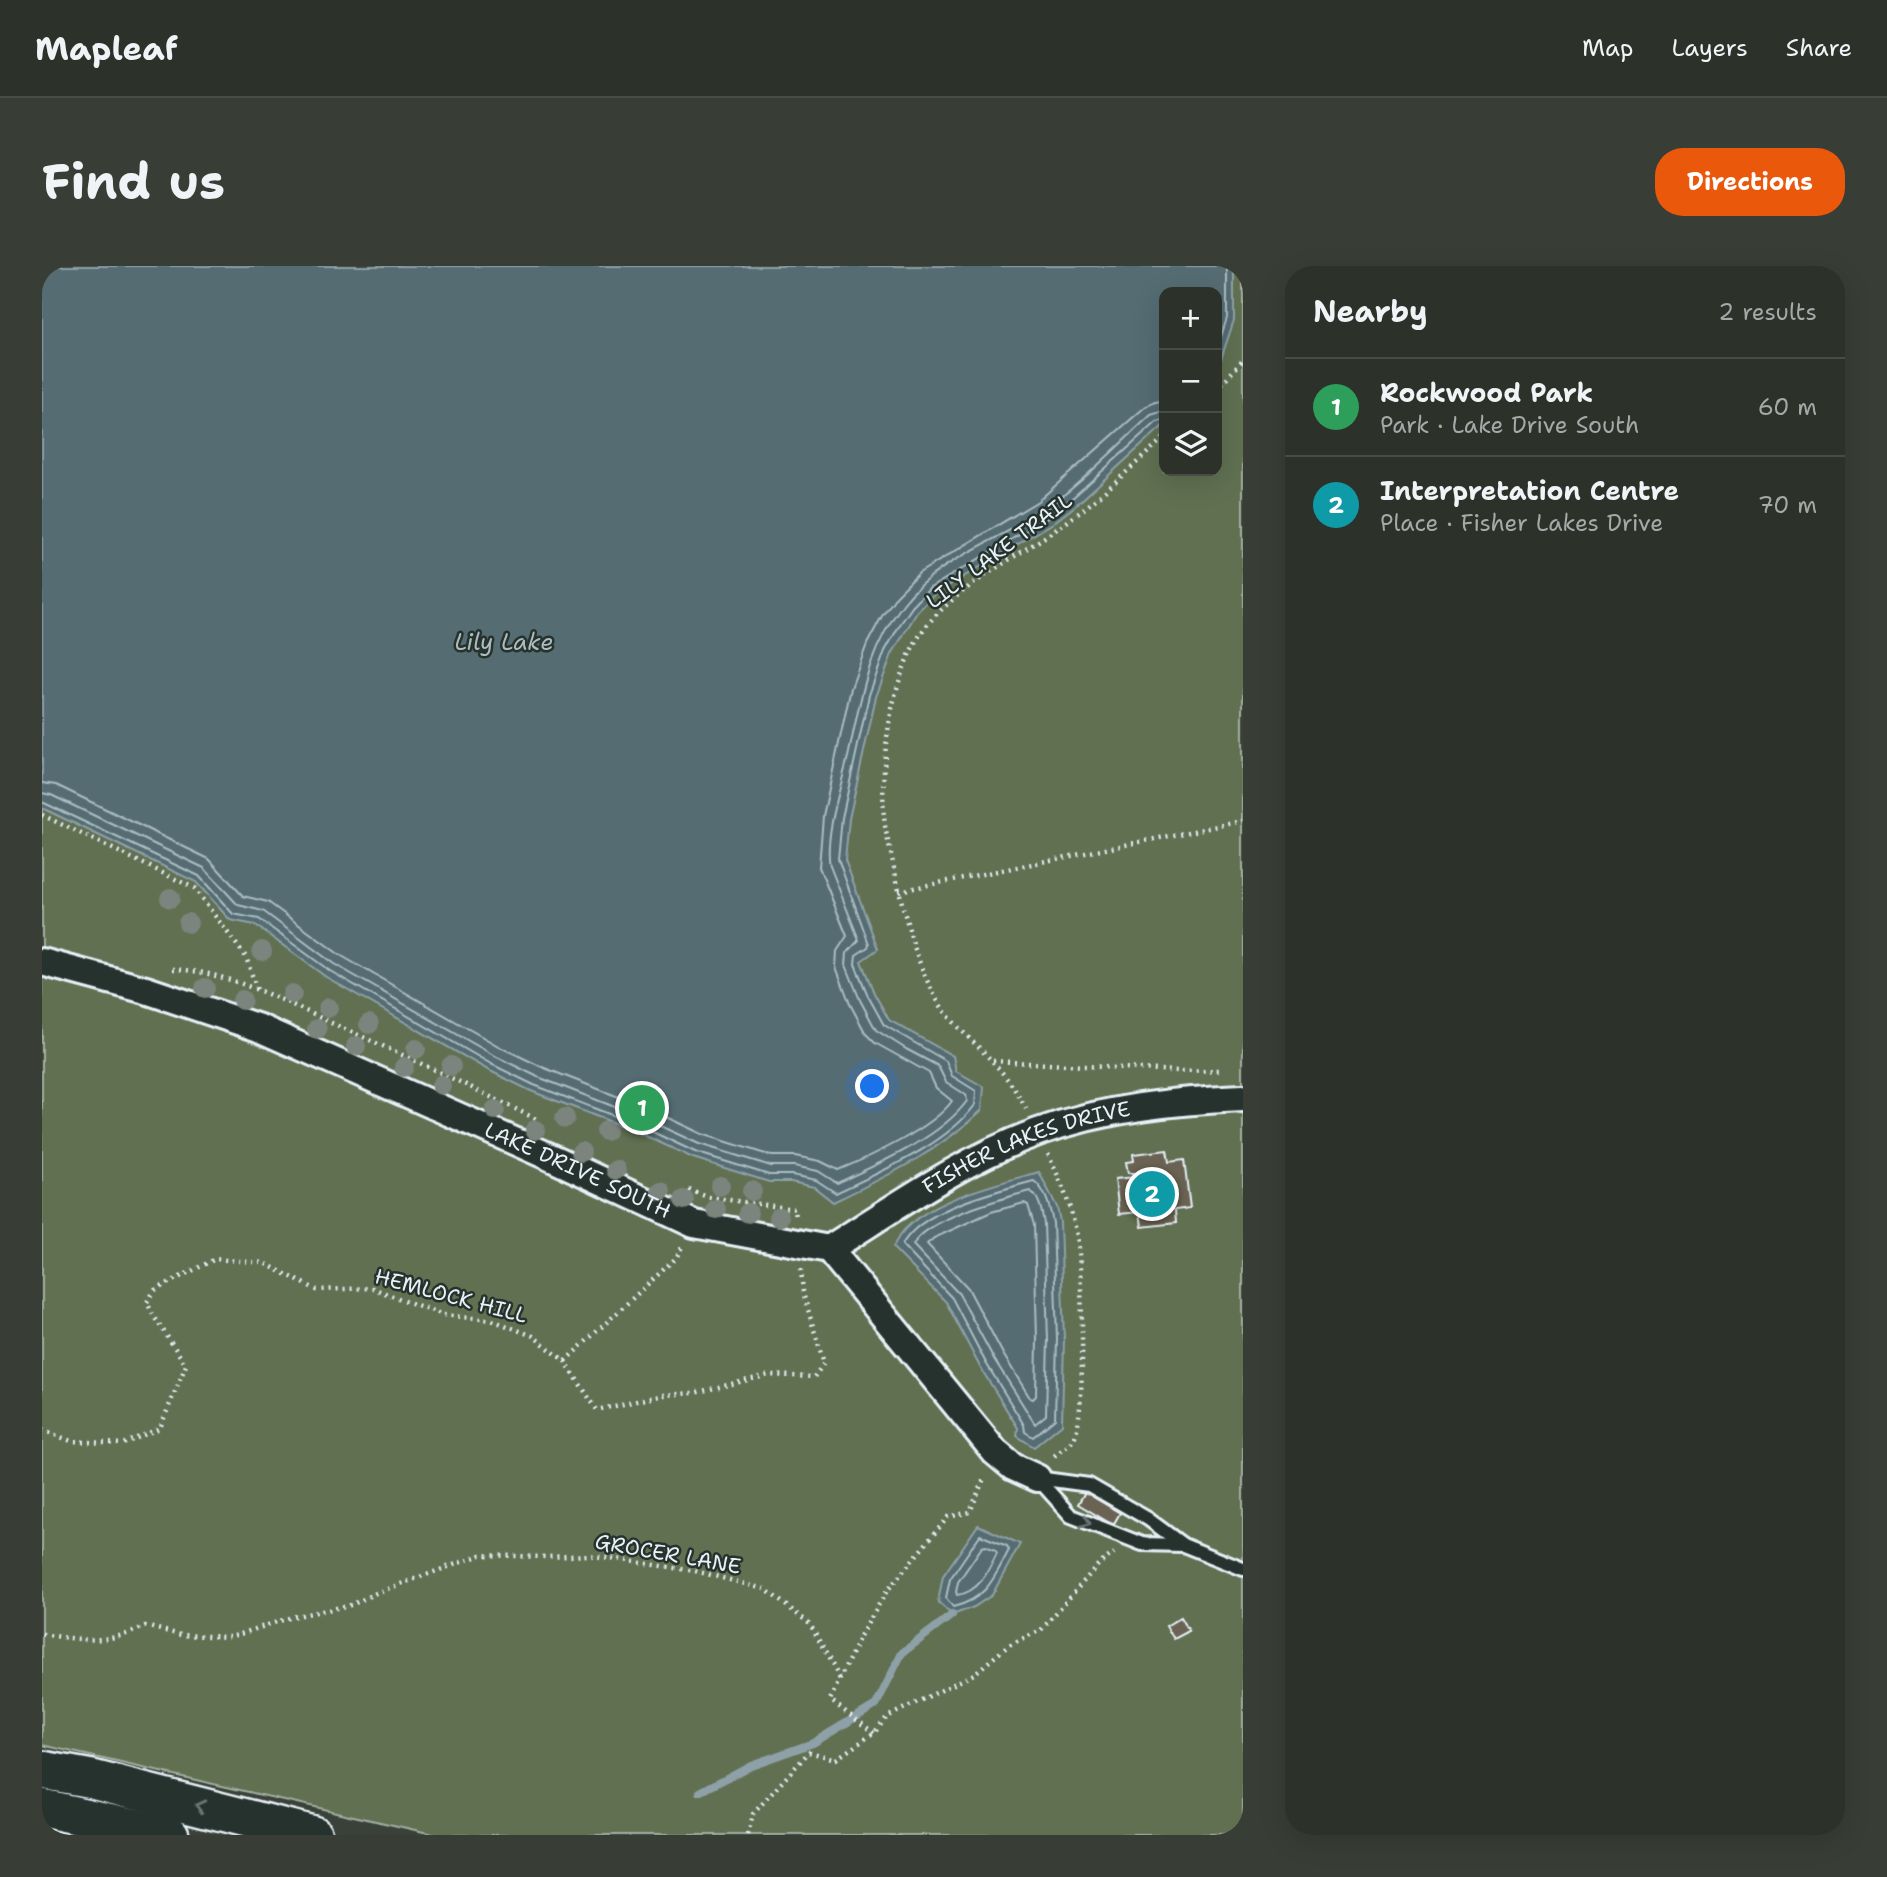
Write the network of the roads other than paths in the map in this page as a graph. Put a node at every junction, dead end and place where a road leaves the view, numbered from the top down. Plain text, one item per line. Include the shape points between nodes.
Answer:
1 (42, 962) edge
2 (1243, 1098) edge
3 (829, 1249) junction
4 (1034, 1476) junction
5 (1183, 1545) junction
6 (1243, 1569) edge
7 (42, 1770) edge
8 (42, 1808) edge
9 (170, 1835) edge
10 (313, 1835) edge

1 - 3 street, LAKE DRIVE SOUTH via 259,1028 694,1224
2 - 3 street, FISHER LAKES DRIVE via 1158,1103 1038,1133 966,1166
3 - 4 street via 995,1452
4 - 5 lane via 1089,1485
4 -> 5 lane via 1071,1517 1142,1544
5 - 6 lane
10 -> 7 main road
8 - 9 main road

